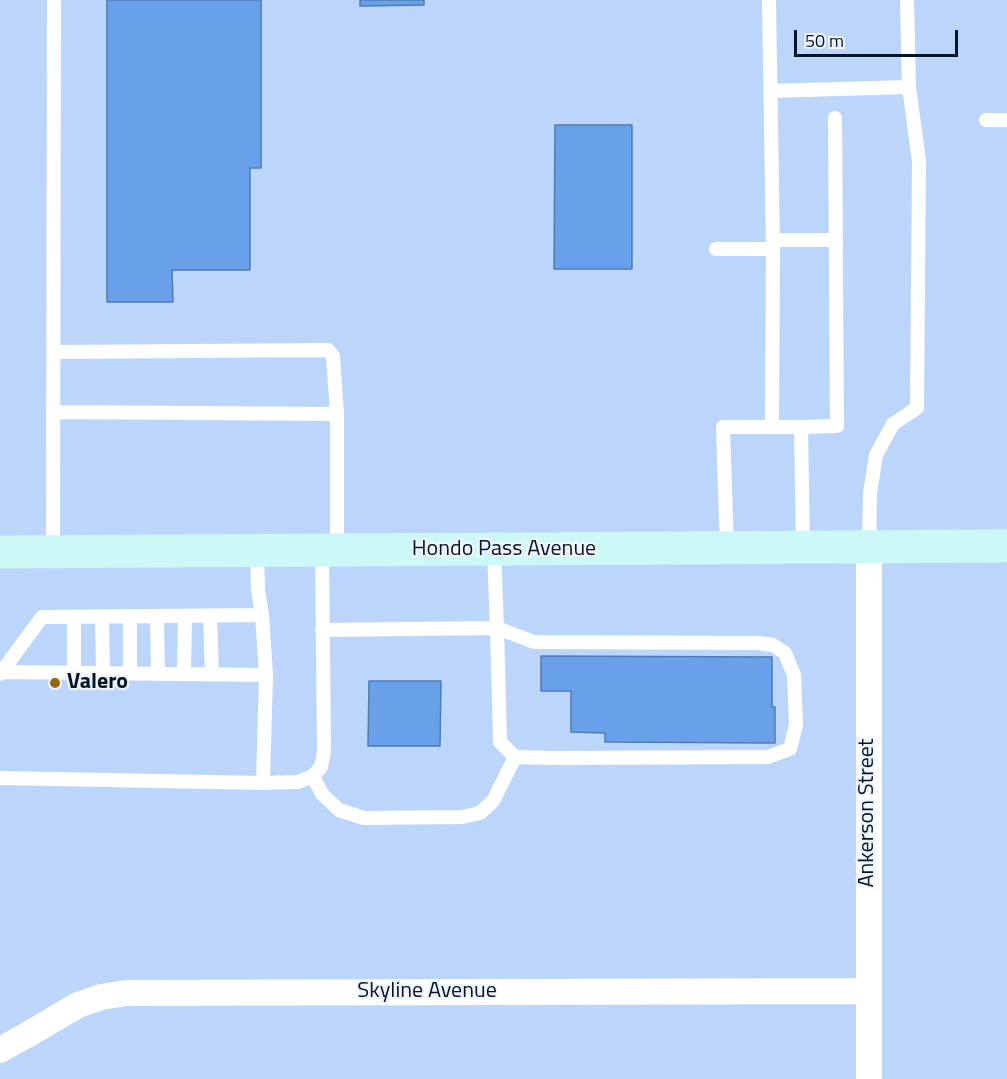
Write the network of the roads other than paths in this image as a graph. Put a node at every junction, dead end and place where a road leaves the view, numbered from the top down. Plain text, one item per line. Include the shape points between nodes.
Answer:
1 (54, 0) edge
2 (769, 0) edge
3 (907, 0) edge
4 (909, 87) junction
5 (770, 91) junction
6 (835, 118) dead end
7 (986, 120) dead end
8 (1007, 120) edge
9 (836, 240) junction
10 (773, 245) junction
11 (716, 249) dead end
12 (53, 352) junction
13 (54, 412) junction
14 (337, 414) junction
15 (772, 426) junction
16 (801, 427) junction
17 (870, 546) junction
18 (1007, 546) edge
19 (803, 548) junction
20 (727, 549) junction
21 (329, 550) junction
22 (494, 550) junction
23 (257, 551) junction
24 (19, 555) edge
25 (262, 615) junction
26 (157, 616) junction
27 (185, 616) junction
28 (210, 616) junction
29 (74, 617) junction
30 (102, 617) junction
31 (130, 617) junction
32 (497, 628) junction
33 (322, 630) junction
34 (0, 673) edge
35 (74, 673) junction
36 (103, 673) junction
37 (130, 673) junction
38 (158, 674) junction
39 (184, 674) junction
40 (212, 674) junction
41 (266, 675) junction
42 (515, 757) junction
43 (313, 776) junction
44 (0, 778) edge
45 (263, 783) junction
46 (868, 991) junction
47 (0, 1050) edge
48 (869, 1079) edge

1 - 12 lane
2 - 5 lane
3 - 4 lane
4 - 5 lane
4 - 17 lane via 919,161 917,408 893,424 876,455 870,493
5 - 10 lane
6 - 9 lane
7 - 8 lane
9 - 10 lane
9 - 16 lane via 837,426
10 - 11 lane
10 - 15 lane
12 - 13 lane
12 - 14 lane via 327,350 333,356
13 - 14 lane
13 - 24 lane
14 - 21 lane
15 - 16 lane
15 - 20 lane via 723,427
16 - 19 lane
17 - 18 main road, Hondo Pass Avenue
17 - 19 main road, Hondo Pass Avenue
17 - 46 street, Ankerson Street
19 - 20 main road, Hondo Pass Avenue
20 - 22 main road, Hondo Pass Avenue
21 - 22 main road, Hondo Pass Avenue
21 - 23 main road, Hondo Pass Avenue
21 - 33 lane
22 - 32 lane
23 - 24 main road, Hondo Pass Avenue
23 - 25 lane
25 - 28 lane
25 - 41 lane
26 - 27 lane
26 - 31 lane
26 - 38 lane
27 - 28 lane
27 - 39 lane
28 - 40 lane
29 - 30 lane
29 - 34 lane via 42,617
29 - 35 lane
30 - 31 lane
30 - 36 lane
31 - 37 lane
32 - 33 lane
32 - 42 lane via 500,742
32 - 42 lane via 534,642 773,645 785,653 794,675 796,725 790,749 768,757
33 - 43 lane via 324,752 321,767
34 - 35 lane
35 - 36 lane
36 - 37 lane
37 - 38 lane
38 - 39 lane
39 - 40 lane
40 - 41 lane
41 - 45 lane
42 - 43 lane via 493,801 480,813 462,817 364,818 339,810 322,794
43 - 45 lane via 298,782
44 - 45 lane
46 - 47 street, Skyline Avenue via 127,993 78,1005
46 - 48 street, Ankerson Street

